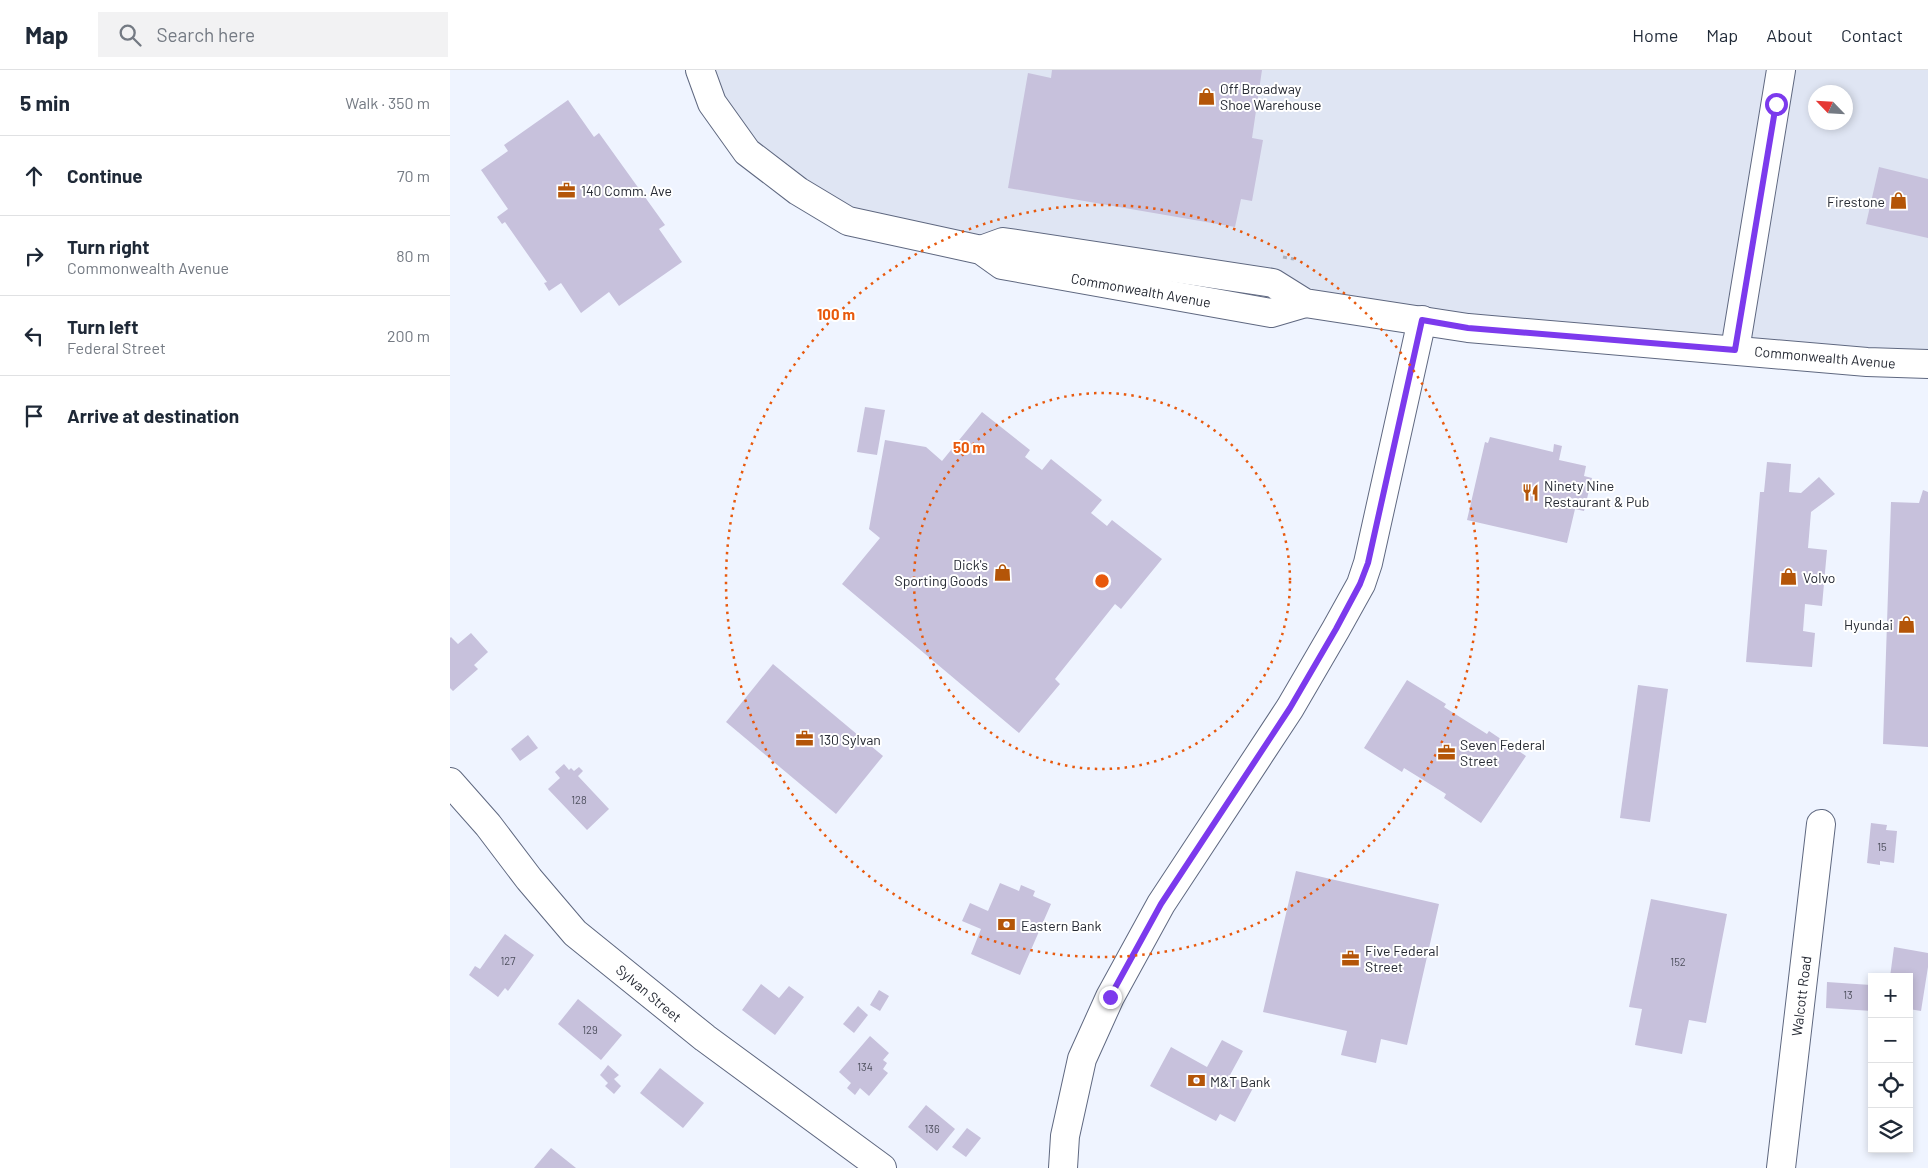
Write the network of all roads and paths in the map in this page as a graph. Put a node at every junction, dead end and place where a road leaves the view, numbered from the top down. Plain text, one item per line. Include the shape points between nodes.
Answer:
1 (700, 70) edge
2 (1781, 70) edge
3 (1422, 320) junction
4 (1735, 350) junction
5 (1928, 364) edge
6 (450, 782) edge
7 (1821, 824) dead end
8 (1065, 1136) junction
9 (870, 1164) edge
10 (1042, 1168) edge
11 (1063, 1168) edge
12 (1781, 1168) edge

1 - 3 street, Commonwealth Avenue via 712,103 747,152 798,191 848,221 981,250 1003,242 1273,283 1304,303
2 - 4 street
3 - 4 street, Commonwealth Avenue via 1468,328
3 - 8 street via 1368,563 1360,584 1290,708 1161,904 1126,967 1082,1059
4 - 5 street, Commonwealth Avenue
6 - 9 street, Sylvan Street via 575,933 705,1038
7 - 12 street, Walcott Road
8 - 10 street
8 - 11 street

